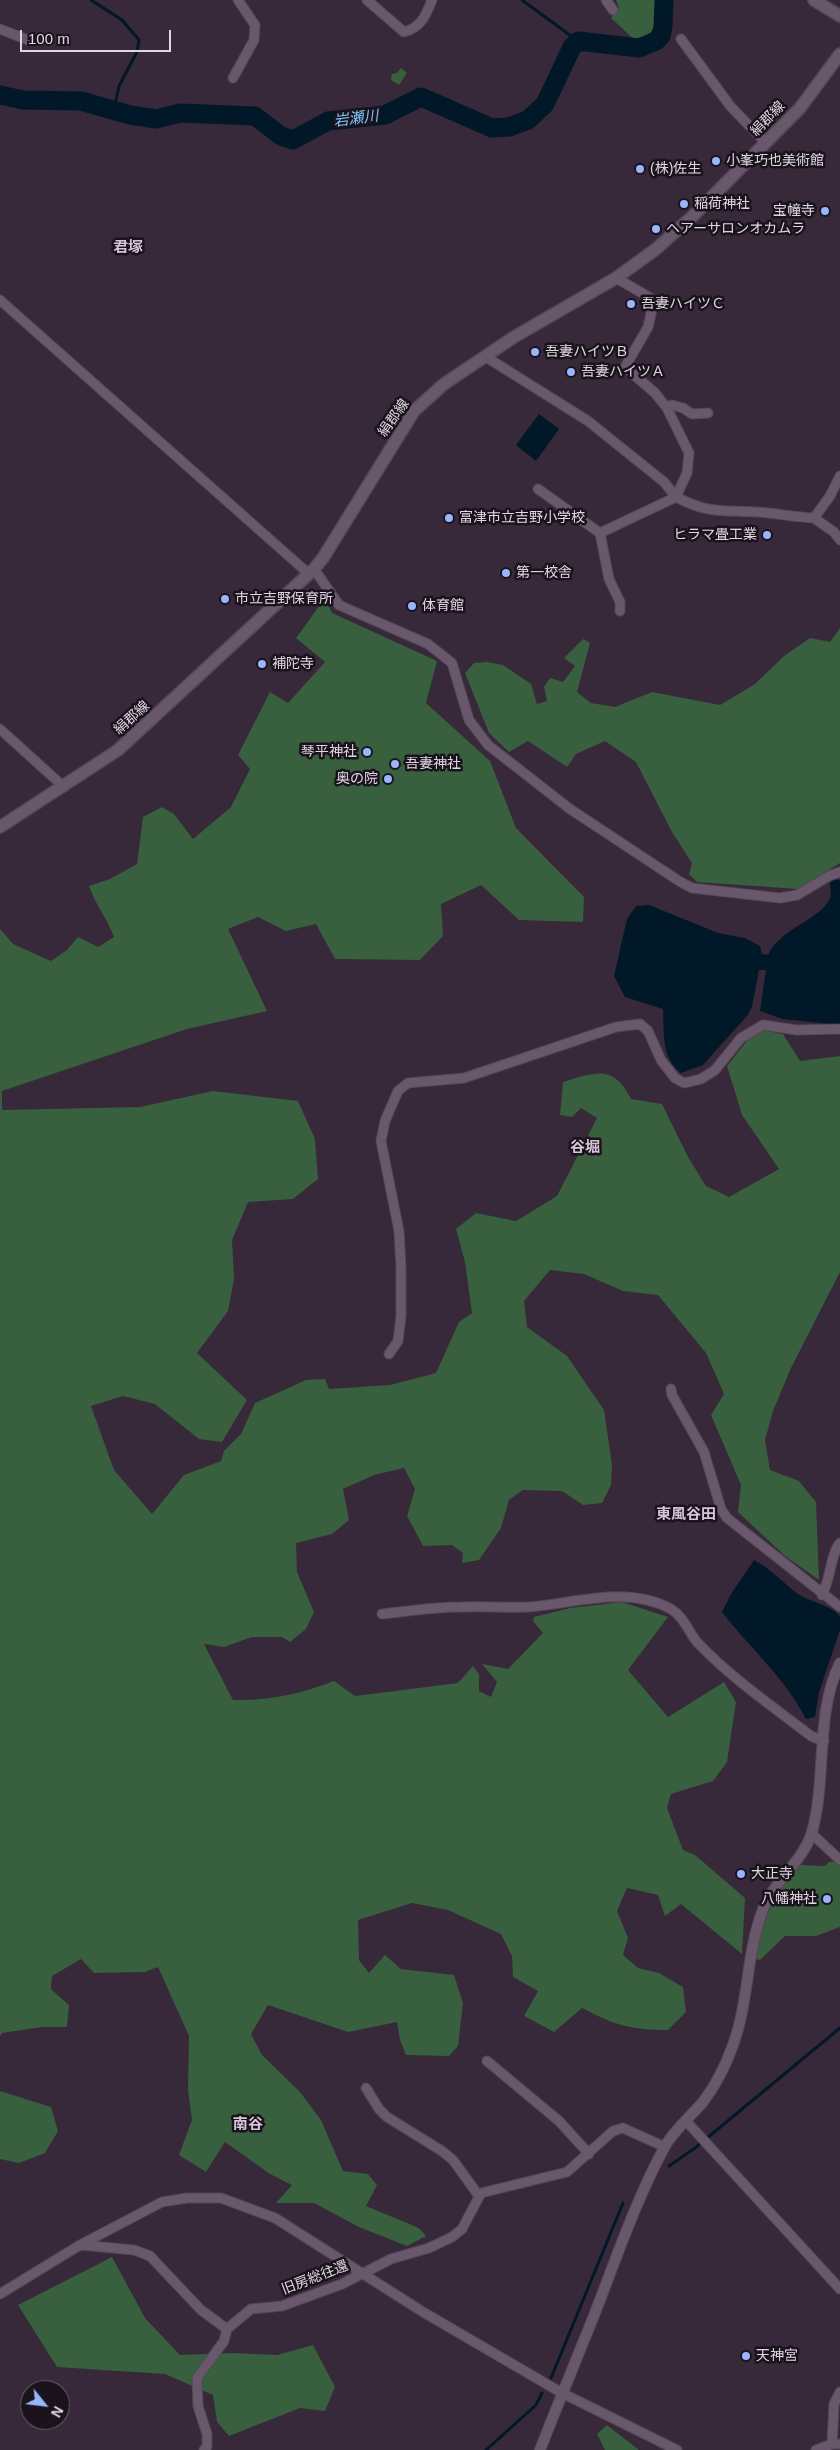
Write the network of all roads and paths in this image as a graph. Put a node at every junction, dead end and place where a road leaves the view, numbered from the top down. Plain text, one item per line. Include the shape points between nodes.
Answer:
1 (238, 0) edge
2 (367, 0) edge
3 (432, 0) edge
4 (606, 0) edge
5 (814, 0) edge
6 (614, 10) dead end
7 (840, 16) edge
8 (0, 29) edge
9 (681, 39) dead end
10 (28, 40) dead end
11 (840, 54) edge
12 (233, 78) dead end
13 (766, 143) junction
14 (616, 278) junction
15 (0, 300) edge
16 (486, 357) junction
17 (667, 408) junction
18 (708, 413) dead end
19 (840, 476) edge
20 (538, 489) dead end
21 (676, 497) junction
22 (814, 518) junction
23 (600, 533) junction
24 (840, 540) edge
25 (311, 572) junction
26 (620, 611) dead end
27 (0, 729) edge
28 (64, 787) junction
29 (0, 827) edge
30 (840, 872) edge
31 (840, 1029) edge
32 (389, 1354) dead end
33 (671, 1389) dead end
34 (840, 1543) edge
35 (822, 1595) junction
36 (840, 1607) edge
37 (382, 1614) dead end
38 (840, 1663) edge
39 (824, 1741) junction
40 (811, 1833) junction
41 (840, 1860) edge
42 (487, 2061) dead end
43 (366, 2088) dead end
44 (686, 2121) junction
45 (665, 2146) junction
46 (589, 2154) junction
47 (479, 2196) junction
48 (80, 2245) junction
49 (362, 2275) junction
50 (840, 2289) edge
51 (0, 2294) edge
52 (227, 2329) junction
53 (840, 2392) edge
54 (562, 2393) junction
55 (836, 2444) edge
56 (204, 2450) edge
57 (540, 2450) edge
58 (677, 2450) edge
59 (816, 2450) edge

1 - 12 street via 255,25 254,40
2 - 3 street via 404,32 414,30
4 - 6 street
5 - 7 main road
8 - 10 street
9 - 13 street via 731,107
11 - 13 main road, 絹郡線 via 800,108
13 - 14 main road, 絹郡線 via 693,216
14 - 16 main road, 絹郡線 via 514,337
14 - 17 street via 654,300 648,326 625,367
15 - 25 street
16 - 21 street via 588,420 664,482
16 - 25 main road, 絹郡線 via 444,384 414,411 324,558
17 - 18 street via 672,405 692,414
17 - 21 street via 689,453 687,472
19 - 22 street
20 - 23 street
21 - 22 street via 703,509
21 - 23 street
22 - 24 street
23 - 26 street via 609,579 620,602
25 - 28 main road, 絹郡線 via 137,734
25 - 30 street via 339,605 428,644 452,663 469,720 488,746 570,809 679,881 692,888 780,898 798,895
27 - 28 street
28 - 29 main road, 絹郡線
31 - 32 street via 798,1030 763,1025 742,1038 715,1070 701,1079 684,1083 675,1078 661,1060 648,1031 640,1024 616,1027 464,1078 408,1082 398,1091 385,1121 381,1141 399,1231 401,1267 398,1341
33 - 35 street via 704,1452 720,1509 734,1527 780,1558
34 - 35 street
35 - 36 street
37 - 39 street via 460,1607 527,1607 597,1597 626,1596 653,1602 673,1610 686,1623 696,1641 740,1683 811,1736
38 - 39 street via 826,1711
39 - 40 street
40 - 41 street
40 - 44 street via 762,1910 752,1950 743,2018 722,2071
42 - 46 street via 559,2120
43 - 47 street via 387,2117 453,2160
44 - 45 street
44 - 50 street
45 - 46 street via 623,2128 613,2130
45 - 54 street
46 - 47 street via 567,2172 489,2190
47 - 49 street via 462,2229 452,2237 429,2248 390,2259
48 - 49 street via 162,2202 221,2198 275,2218
48 - 51 street
48 - 52 street via 134,2250 150,2256 201,2310
49 - 52 street, 旧房総往還 via 282,2306 251,2309
49 - 54 street, 旧房総往還
52 - 56 street via 224,2341 197,2378 198,2406 207,2434
53 - 55 street via 834,2404
54 - 57 street
54 - 58 street, 旧房総往還
55 - 59 street

